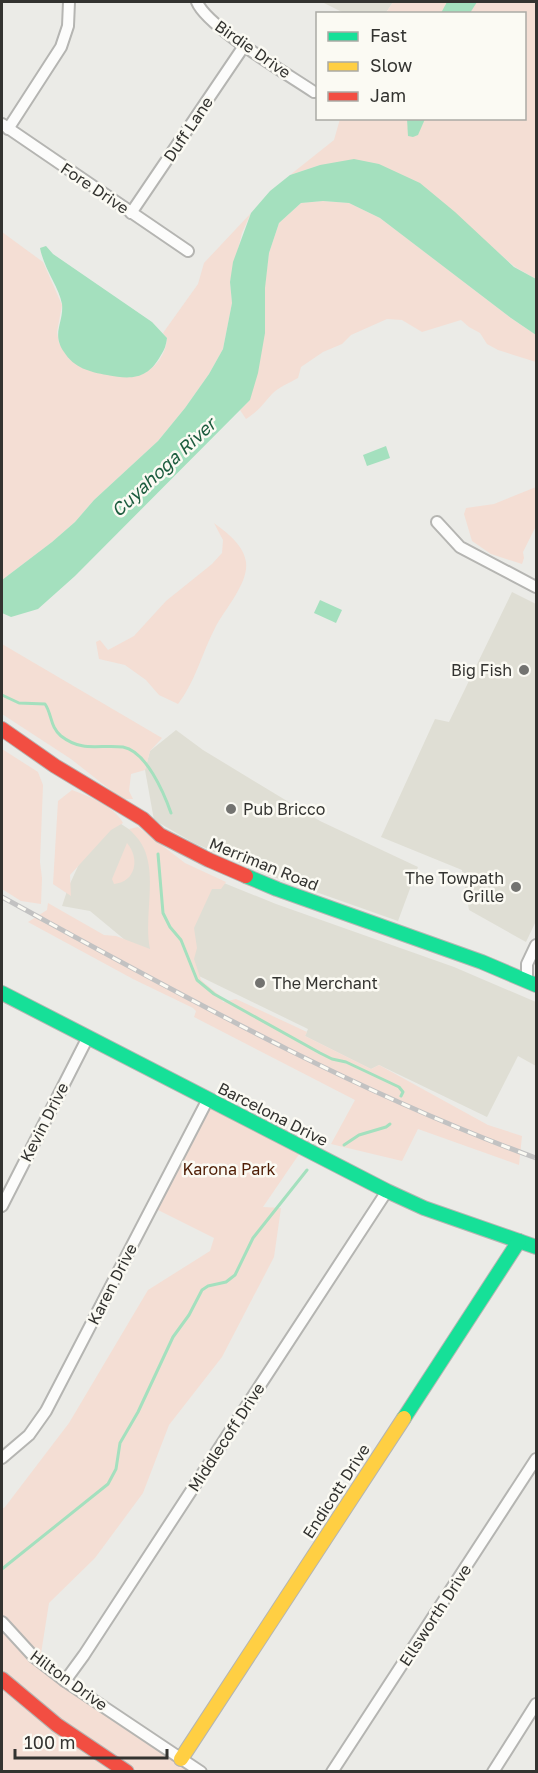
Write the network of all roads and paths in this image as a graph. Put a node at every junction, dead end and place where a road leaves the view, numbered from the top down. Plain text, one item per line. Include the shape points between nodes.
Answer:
1 (69, 2) edge
2 (197, 2) edge
3 (244, 46) junction
4 (314, 92) dead end
5 (5, 126) edge
6 (132, 213) junction
7 (188, 251) dead end
8 (437, 522) dead end
9 (537, 587) edge
10 (2, 729) edge
11 (537, 945) edge
12 (533, 979) edge
13 (2, 993) edge
14 (88, 1037) junction
15 (208, 1099) junction
16 (387, 1191) junction
17 (2, 1206) edge
18 (519, 1241) junction
19 (537, 1247) edge
20 (2, 1458) edge
21 (537, 1459) edge
22 (2, 1622) edge
23 (2, 1679) edge
24 (65, 1681) junction
25 (537, 1704) edge
26 (181, 1759) junction
27 (127, 1772) edge
28 (201, 1772) edge
29 (332, 1772) edge
30 (493, 1772) edge

1 - 5 street via 68,26 61,47
2 - 3 street, Birdie Drive via 211,20
3 - 4 street, Birdie Drive
3 - 6 street, Duff Lane
5 - 6 street, Fore Drive
6 - 7 street, Fore Drive
8 - 9 street via 460,547
10 - 12 street, Merriman Road via 143,819 160,835 209,860 277,889
11 - 12 street via 527,964
13 - 14 street, Barcelona Drive
14 - 15 street, Barcelona Drive
14 - 17 street, Kevin Drive
15 - 16 street, Barcelona Drive
15 - 20 street, Karen Drive via 46,1411 29,1435
16 - 18 street, Barcelona Drive
16 - 24 street, Middlecoff Drive
18 - 19 street, Barcelona Drive
18 - 26 street, Endicott Drive
21 - 29 street, Ellsworth Drive
22 - 24 street, Hilton Drive
23 - 27 street via 57,1725
24 - 26 street, Hilton Drive
25 - 30 street
26 - 28 street, Hilton Drive

